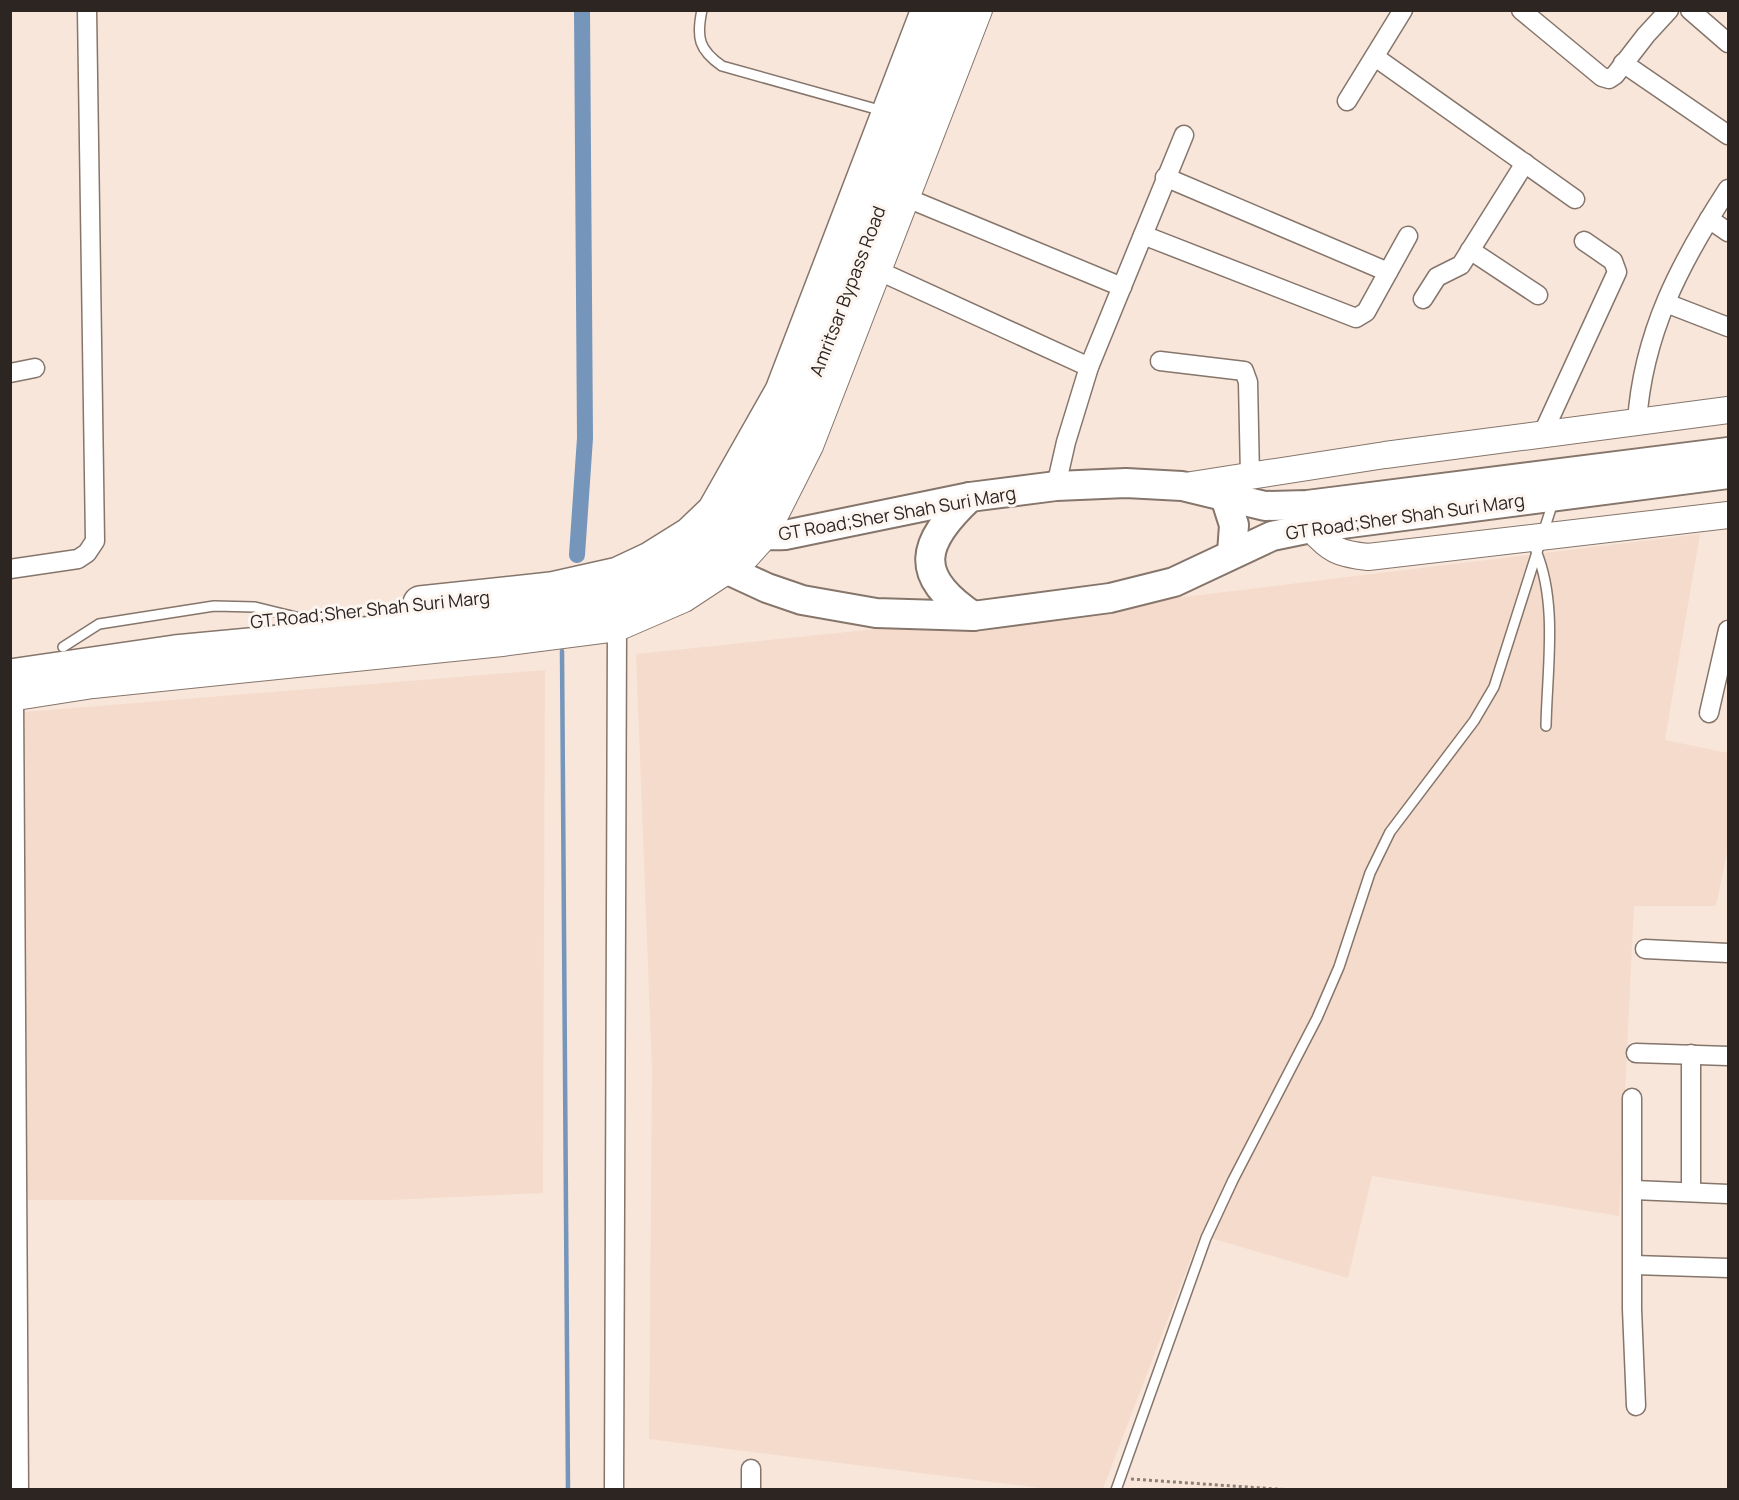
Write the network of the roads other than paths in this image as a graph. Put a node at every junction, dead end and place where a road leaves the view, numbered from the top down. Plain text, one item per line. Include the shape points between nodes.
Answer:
1 (87, 10) edge
2 (702, 10) edge
3 (928, 10) edge
4 (952, 10) edge
5 (979, 10) edge
6 (1403, 10) edge
7 (1521, 10) edge
8 (1669, 10) edge
9 (1690, 10) edge
10 (1728, 43) edge
11 (1375, 57) junction
12 (1623, 63) junction
13 (1347, 101) dead end
14 (889, 113) junction
15 (1184, 135) dead end
16 (1728, 135) edge
17 (1525, 163) junction
18 (1165, 177) junction
19 (1728, 189) edge
20 (907, 198) junction
21 (1575, 199) dead end
22 (1709, 219) junction
23 (1728, 232) edge
24 (1143, 235) junction
25 (1408, 236) dead end
26 (1584, 241) dead end
27 (1470, 250) junction
28 (879, 271) junction
29 (1388, 272) junction
30 (1122, 287) junction
31 (1538, 295) dead end
32 (1423, 299) dead end
33 (1666, 303) junction
34 (1728, 327) edge
35 (1160, 361) dead end
36 (1089, 367) junction
37 (35, 368) dead end
38 (10, 373) edge
39 (1728, 410) edge
40 (1637, 422) junction
41 (1542, 435) junction
42 (1728, 452) edge
43 (1728, 474) edge
44 (1250, 476) junction
45 (1056, 486) junction
46 (1182, 486) junction
47 (1555, 495) junction
48 (970, 497) junction
49 (1225, 497) junction
50 (1728, 515) edge
51 (739, 526) junction
52 (1311, 528) junction
53 (1538, 545) junction
54 (710, 553) junction
55 (1232, 553) junction
56 (10, 569) edge
57 (973, 616) junction
58 (617, 628) junction
59 (1728, 630) edge
60 (10, 655) edge
61 (12, 691) edge
62 (1709, 713) dead end
63 (1546, 726) dead end
64 (1645, 949) dead end
65 (1728, 953) edge
66 (1636, 1053) dead end
67 (1691, 1054) junction
68 (1728, 1056) edge
69 (1632, 1098) dead end
70 (1634, 1190) junction
71 (1691, 1192) junction
72 (1728, 1194) edge
73 (1634, 1266) junction
74 (1728, 1268) edge
75 (14, 1295) edge
76 (15, 1321) edge
77 (1636, 1406) dead end
78 (751, 1469) dead end
79 (19, 1490) edge
80 (614, 1490) edge
81 (751, 1490) edge
82 (1116, 1490) edge

1 - 56 street via 95,541 78,559
2 - 14 lane via 700,38 706,54 722,66
3 - 14 highway, Amritsar Bypass Road
4 - 51 highway, Amritsar Bypass Road via 805,403 758,499
5 - 20 street
6 - 11 street
7 - 12 street via 1602,77 1609,79
8 - 12 street
9 - 10 street
11 - 13 street
11 - 17 street
12 - 16 street
14 - 51 highway, Amritsar Bypass Road via 782,391
15 - 18 street
17 - 21 street
17 - 27 street
18 - 24 street
18 - 29 street
19 - 22 street
20 - 28 street
20 - 30 street
22 - 23 street
22 - 33 street
24 - 29 street via 1349,317 1366,312
24 - 30 street
25 - 29 street
26 - 41 street via 1613,261 1617,272
27 - 31 street
27 - 32 street via 1461,265 1437,277
28 - 36 street
28 - 51 street via 810,446
30 - 36 street
33 - 34 street
33 - 40 street via 1644,362
35 - 44 street via 1244,371 1248,382
36 - 45 street via 1065,442
37 - 38 street
39 - 40 street
40 - 41 street
41 - 44 street
42 - 49 main road, GT Road;Sher Shah Suri Marg via 1307,505 1265,506
43 - 47 main road, GT Road;Sher Shah Suri Marg
44 - 46 street
45 - 46 main road, GT Road;Sher Shah Suri Marg
45 - 48 main road, GT Road;Sher Shah Suri Marg
46 - 49 main road, GT Road;Sher Shah Suri Marg
47 - 52 main road, GT Road;Sher Shah Suri Marg
47 - 53 lane
48 - 51 main road, GT Road;Sher Shah Suri Marg via 785,535
48 - 57 main road via 938,532 930,564 944,593
49 - 55 main road via 1234,525
50 - 53 street
51 - 54 highway, Amritsar Bypass Road
51 - 54 street via 746,557
52 - 53 street via 1328,547 1347,555 1368,557
52 - 55 main road, GT Road;Sher Shah Suri Marg via 1272,536
53 - 63 lane via 1548,615
53 - 82 lane via 1494,687 1474,721 1390,832 1370,873 1339,968 1317,1018 1206,1238
54 - 57 main road, GT Road;Sher Shah Suri Marg via 767,588 802,600 865,611
54 - 58 street via 684,599
54 - 60 highway, GT Road;Sher Shah Suri Marg via 650,559 618,574 590,581 499,596 296,617
54 - 61 highway, GT Road;Sher Shah Suri Marg via 656,586 600,606 552,616 186,651
55 - 57 main road, GT Road;Sher Shah Suri Marg via 1174,582 1142,590
58 - 61 street via 502,643
58 - 80 street
59 - 62 street
61 - 75 street
64 - 65 street
66 - 67 street
67 - 68 street
67 - 71 street
69 - 70 street
70 - 71 street
70 - 73 street
71 - 72 street
73 - 74 street
73 - 77 street
75 - 76 street
76 - 79 street
78 - 81 street

